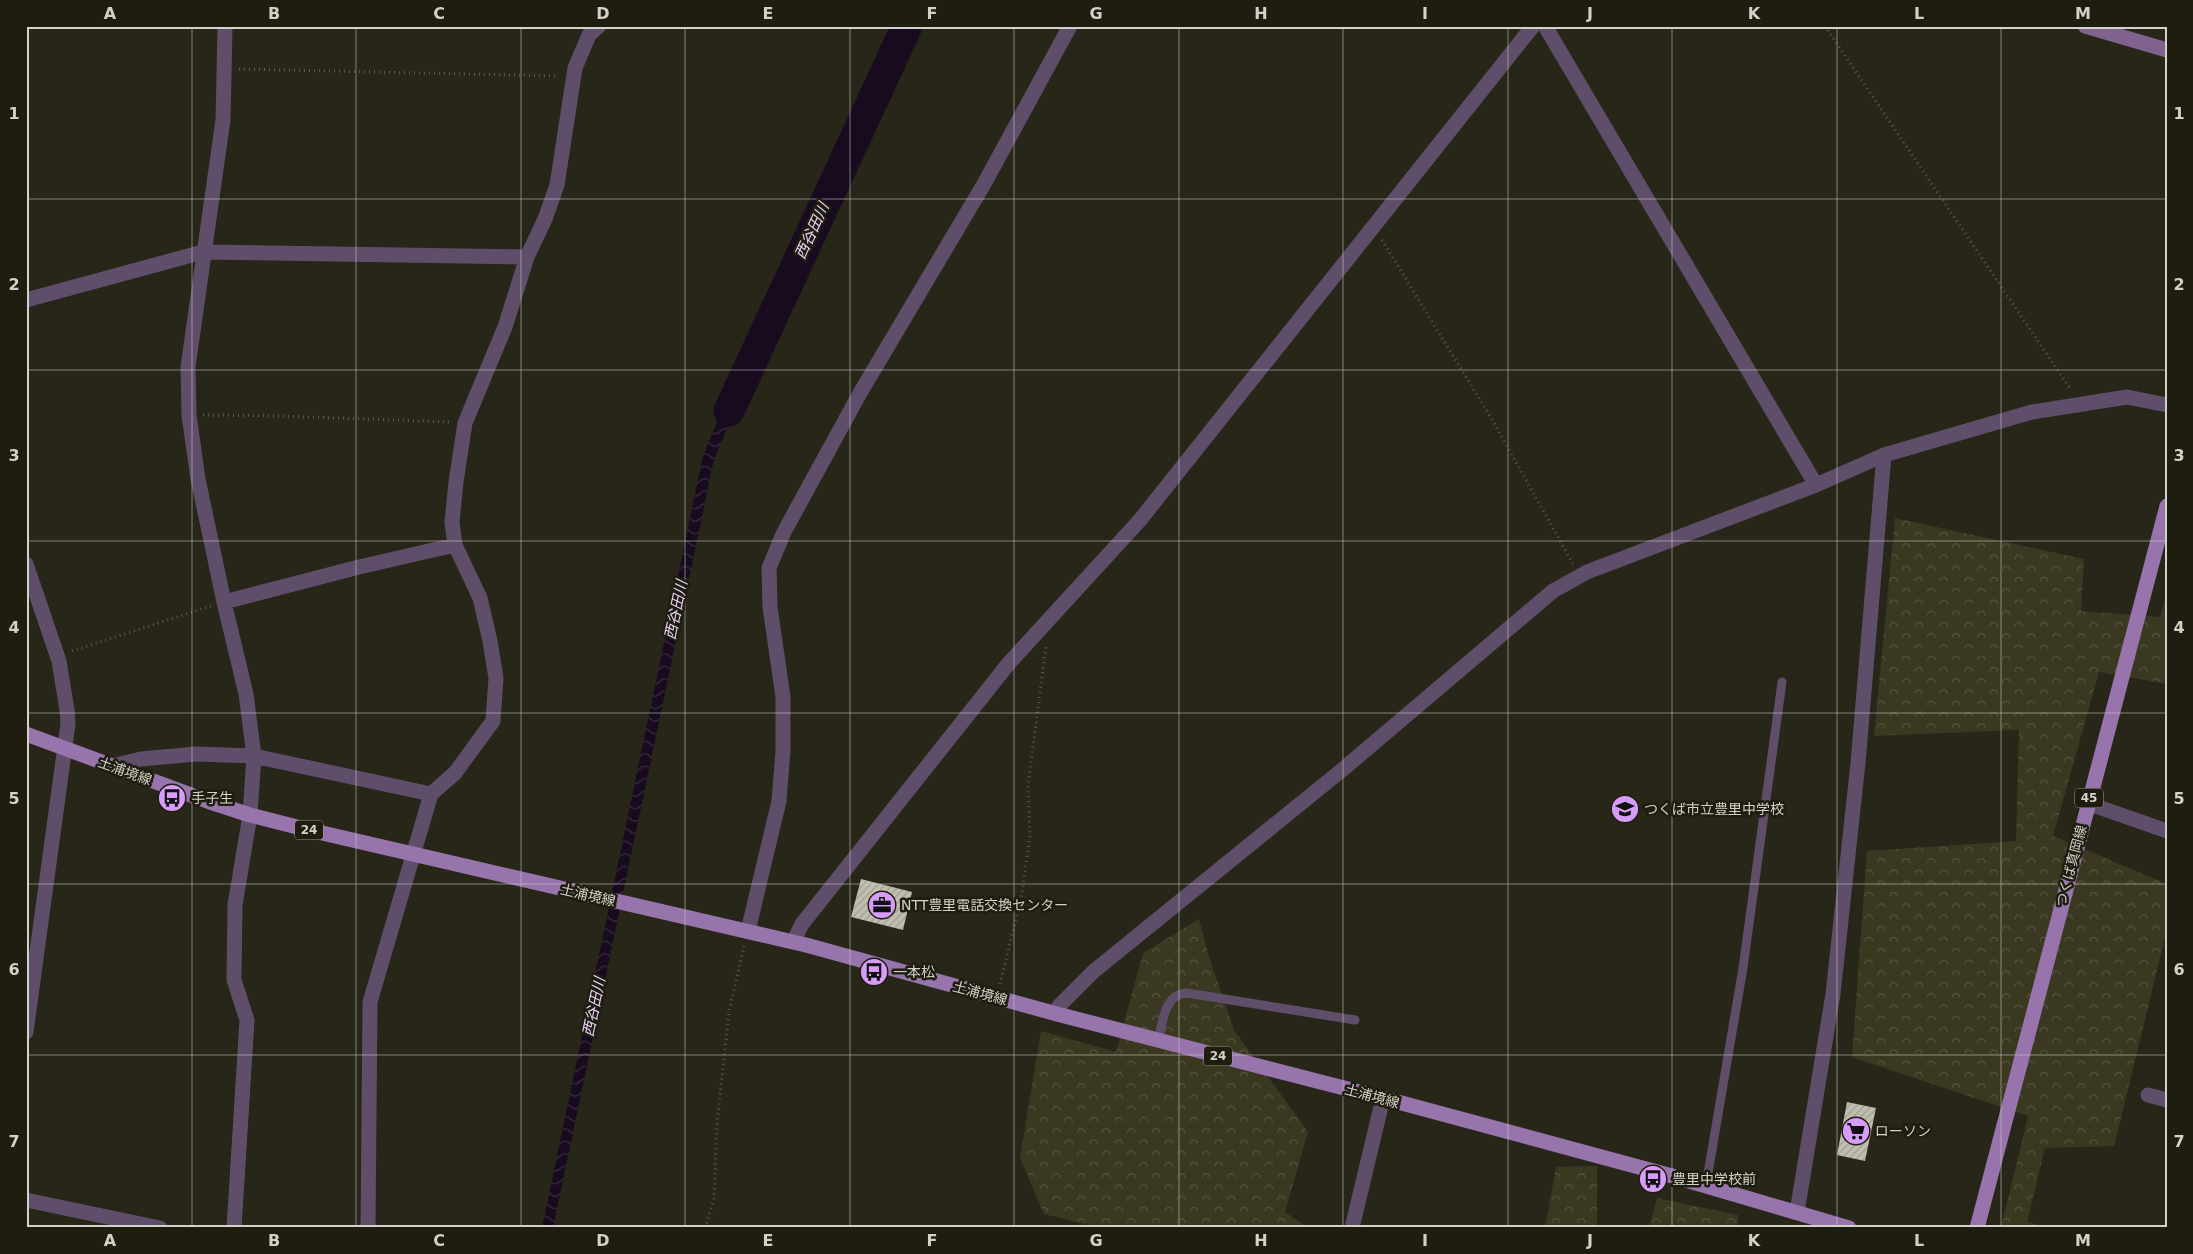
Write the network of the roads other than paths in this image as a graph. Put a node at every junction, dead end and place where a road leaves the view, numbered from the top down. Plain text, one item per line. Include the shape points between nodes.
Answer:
1 (225, 26) edge
2 (599, 26) edge
3 (1070, 26) edge
4 (1533, 26) edge
5 (1545, 26) edge
6 (2085, 26) edge
7 (2121, 26) edge
8 (2129, 40) junction
9 (2167, 50) edge
10 (203, 252) junction
11 (527, 257) junction
12 (26, 300) edge
13 (2167, 406) edge
14 (1884, 455) junction
15 (1816, 485) junction
16 (2167, 506) edge
17 (455, 546) junction
18 (26, 564) edge
19 (224, 602) junction
20 (1782, 682) dead end
21 (26, 734) edge
22 (66, 749) junction
23 (254, 756) junction
24 (113, 766) junction
25 (431, 794) junction
26 (2087, 803) junction
27 (250, 815) junction
28 (2167, 831) edge
29 (414, 855) junction
30 (748, 931) junction
31 (792, 942) junction
32 (1057, 1014) junction
33 (1356, 1020) dead end
34 (26, 1032) edge
35 (1158, 1040) junction
36 (2148, 1095) dead end
37 (1383, 1098) junction
38 (2167, 1100) edge
39 (1706, 1185) junction
40 (26, 1200) edge
41 (1797, 1212) junction
42 (160, 1228) edge
43 (234, 1228) edge
44 (368, 1228) edge
45 (1352, 1228) edge
46 (1849, 1228) edge
47 (1977, 1228) edge

1 - 10 street via 223,120
2 - 11 street via 589,35 575,68 557,185 546,219
3 - 30 street via 984,184 860,393 784,532 769,568 770,607 783,697 783,752 779,801
4 - 31 street via 1140,520 1009,664 808,916
5 - 15 street
6 - 8 street
7 - 8 street
8 - 9 street
10 - 11 street
10 - 12 street
10 - 19 street via 188,367 190,415 198,479
11 - 17 street via 505,327 465,423 452,522
13 - 14 street via 2127,397 2080,403 2032,412
14 - 15 street
14 - 41 street via 1858,763 1834,984
15 - 32 street via 1580,576 1552,591 1342,770 1094,971 1059,1006
16 - 26 main road, つくば真岡線 / 45
17 - 19 street
17 - 25 street via 480,598 490,641 496,678 493,721 455,773
18 - 22 street via 57,656 68,710
19 - 23 street via 246,694
20 - 39 lane via 1743,968
21 - 22 main road, 土浦境線 / 24
22 - 24 main road, 土浦境線 / 24
22 - 34 street
23 - 24 street via 196,754 141,759
23 - 25 street
23 - 27 street
24 - 27 main road, 土浦境線 / 24
25 - 29 street
26 - 28 street
26 - 47 main road, つくば真岡線 / 45
27 - 29 main road, 土浦境線 / 24
27 - 43 street via 235,905 234,980 246,1020
29 - 30 main road, 土浦境線 / 24
29 - 44 street via 370,1002
30 - 31 main road, 土浦境線 / 24
31 - 32 main road, 土浦境線 / 24
32 - 35 main road, 土浦境線 / 24
33 - 35 lane via 1187,993 1179,994 1168,1002
35 - 37 main road, 土浦境線 / 24
36 - 38 street
37 - 39 main road, 土浦境線 / 24
37 - 45 street
39 - 41 main road, 土浦境線 / 24
40 - 42 street
41 - 46 main road, 土浦境線 / 24

